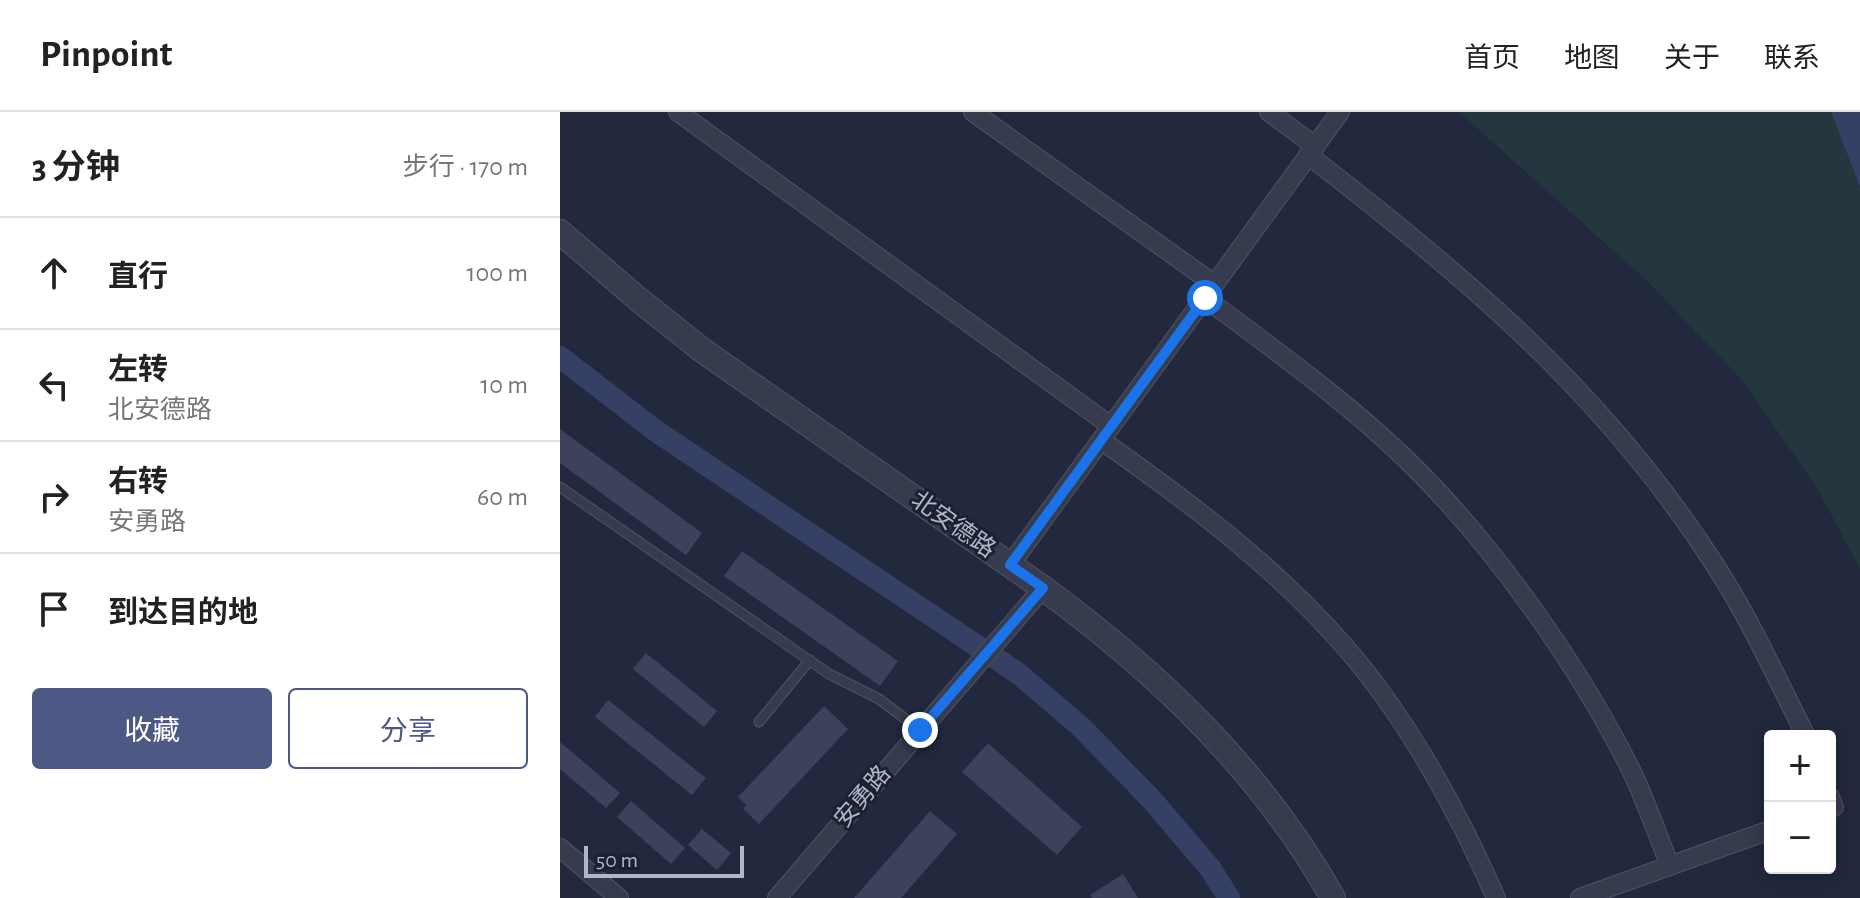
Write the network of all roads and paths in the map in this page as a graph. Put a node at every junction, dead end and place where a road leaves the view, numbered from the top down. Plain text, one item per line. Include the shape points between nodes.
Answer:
1 (678, 112) edge
2 (973, 112) edge
3 (1269, 112) edge
4 (1340, 112) edge
5 (1312, 151) junction
6 (560, 232) edge
7 (1210, 291) junction
8 (1106, 433) junction
9 (560, 487) edge
10 (1010, 565) junction
11 (1043, 588) junction
12 (810, 660) junction
13 (759, 722) dead end
14 (920, 730) junction
15 (1803, 730) edge
16 (1764, 832) edge
17 (560, 848) edge
18 (1670, 866) junction
19 (619, 898) edge
20 (777, 898) edge
21 (1333, 898) edge
22 (1496, 898) edge
23 (1580, 898) edge

1 - 8 street
2 - 7 street
3 - 5 street
4 - 5 street
5 - 7 street
5 - 15 street via 1472,286 1609,423 1716,566
6 - 10 street, 北安德路 via 702,350
7 - 8 street
7 - 18 street via 1370,426 1461,519 1524,599 1604,718
8 - 10 street
8 - 22 street via 1225,531 1348,650 1425,760
9 - 12 lane
10 - 11 street, 北安德路
11 - 14 street, 安勇路
11 - 21 street, 北安德路 via 1146,669 1233,757 1280,816
12 - 13 lane
12 - 14 lane via 879,699
14 - 20 street, 安勇路
16 - 18 street
17 - 19 street
18 - 23 street

